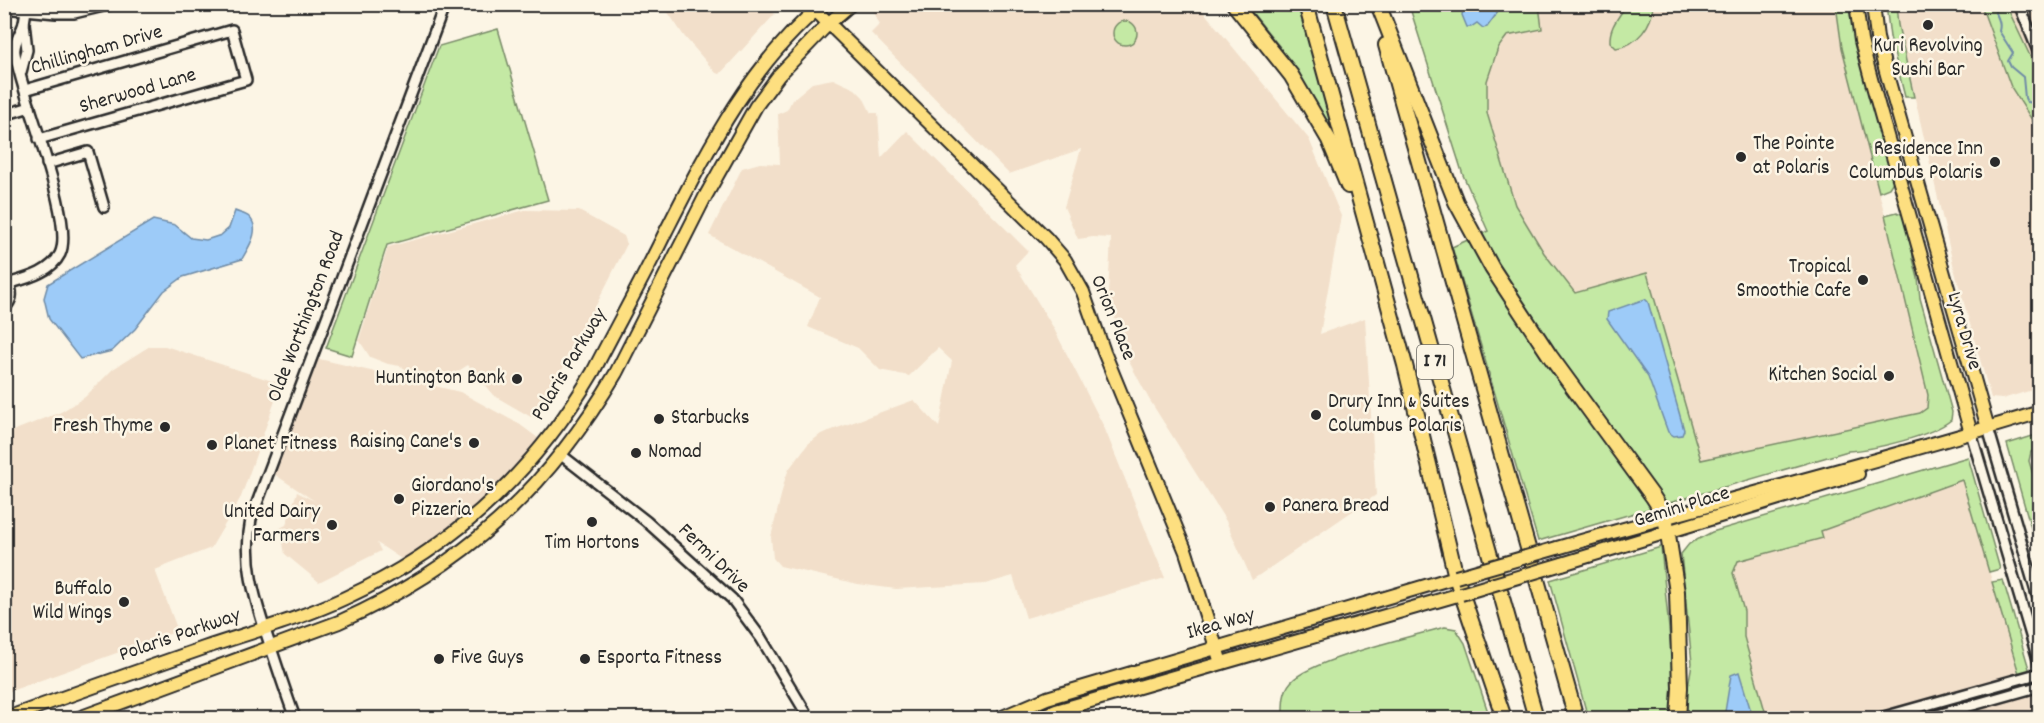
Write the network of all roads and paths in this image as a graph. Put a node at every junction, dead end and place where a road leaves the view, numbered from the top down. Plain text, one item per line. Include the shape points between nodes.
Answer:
1 (54, 4) edge
2 (74, 4) edge
3 (112, 4) edge
4 (445, 4) edge
5 (851, 4) edge
6 (1234, 4) edge
7 (1306, 4) edge
8 (1334, 4) edge
9 (1376, 4) edge
10 (1856, 4) edge
11 (1873, 4) edge
12 (2019, 4) edge
13 (26, 7) edge
14 (816, 7) edge
15 (4, 8) edge
16 (828, 24) junction
17 (2040, 56) edge
18 (246, 80) joint
19 (25, 90) junction
20 (30, 107) junction
21 (4, 115) edge
22 (39, 139) junction
23 (47, 164) junction
24 (104, 207) dead end
25 (1370, 238) junction
26 (7, 284) edge
27 (4, 309) edge
28 (2040, 412) edge
29 (1988, 428) junction
30 (1971, 434) junction
31 (1912, 452) junction
32 (560, 454) junction
33 (1665, 516) junction
34 (1668, 533) junction
35 (1456, 577) junction
36 (1461, 594) junction
37 (2040, 605) edge
38 (264, 628) junction
39 (1217, 646) junction
40 (271, 648) junction
41 (1221, 663) junction
42 (2040, 666) edge
43 (2040, 673) edge
44 (2040, 686) edge
45 (7, 718) edge
46 (79, 718) edge
47 (295, 718) edge
48 (809, 718) edge
49 (1000, 718) edge
50 (1038, 718) edge
51 (1504, 718) edge
52 (1536, 718) edge
53 (1576, 718) edge
54 (1678, 718) edge
55 (1880, 718) edge
56 (1927, 718) edge

1 - 2 street
3 - 13 street via 74,13
4 - 38 street, Olde Worthington Road via 251,519 250,578
5 - 16 main road, Polaris Parkway
6 - 25 highway via 1291,75 1329,140
7 - 25 highway
8 - 52 highway, I 71
9 - 33 highway via 1456,202 1486,258 1550,356
9 - 53 highway, I 71
10 - 30 main road, Lyra Drive via 1871,79
11 - 29 main road, Lyra Drive via 1887,75
12 - 17 street
13 - 15 street
13 - 19 street via 27,50 21,75
14 - 16 main road, Orion Place
14 - 38 main road, Polaris Parkway via 735,105 698,168 593,372 559,426 522,471 484,510 409,564 344,598
16 - 32 main road, Polaris Parkway via 779,75 756,106 616,373 582,428
16 - 39 main road, Orion Place via 1065,260 1083,292 1186,552
18 - 19 street, Chillingham Drive via 232,30
18 - 22 street, Sherwood Lane
19 - 20 street
20 - 21 street
20 - 22 street
22 - 23 street
23 - 24 street via 88,152
23 - 26 street via 63,226 59,255 38,274
25 - 35 highway
26 - 27 street via 12,294
28 - 29 main road, Gemini Place
29 - 30 main road, Gemini Place
29 - 37 street, Lyra Drive
30 - 31 main road, Gemini Place
30 - 42 street, Lyra Drive
31 - 33 main road, Gemini Place
31 - 34 main road, Gemini Place via 1877,468
32 - 40 main road, Polaris Parkway via 496,524 434,572 370,608
32 - 48 street, Fermi Drive via 646,521 718,585 761,638
33 - 34 highway
33 - 35 main road, Gemini Place, bridge
34 - 36 main road, Gemini Place, bridge
34 - 54 highway via 1677,592
35 - 36 highway
35 - 39 main road, Ikea Way
36 - 41 main road, Ikea Way
36 - 51 highway
38 - 40 street, Olde Worthington Road
38 - 45 main road, Polaris Parkway
39 - 41 main road, Orion Place
39 - 49 main road, Ikea Way via 1047,698
40 - 46 main road, Polaris Parkway
40 - 47 street, Olde Worthington Road
41 - 50 main road, Ikea Way
43 - 55 street
44 - 56 street

